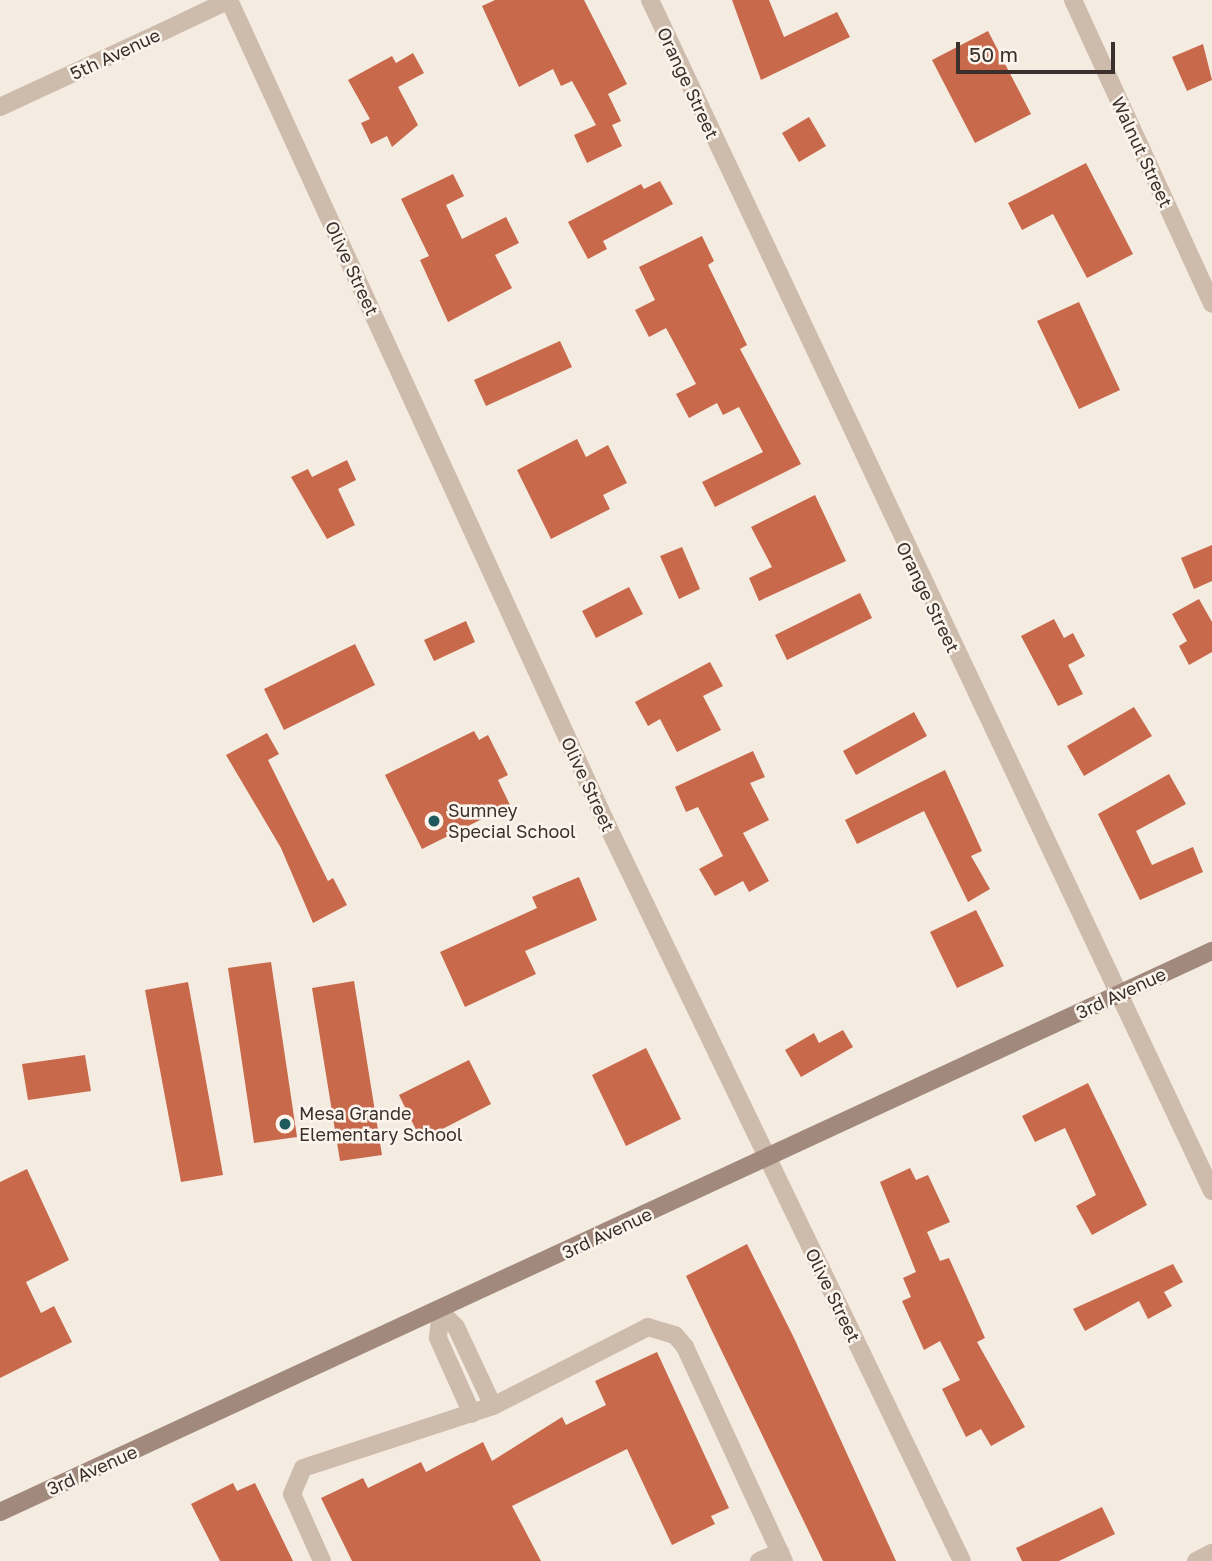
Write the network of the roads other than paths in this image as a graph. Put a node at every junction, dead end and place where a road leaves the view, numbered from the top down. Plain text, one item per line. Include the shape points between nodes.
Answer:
1 (229, 0) edge
2 (650, 0) edge
3 (1073, 0) edge
4 (0, 107) edge
5 (1212, 304) edge
6 (1212, 951) edge
7 (1121, 993) junction
8 (767, 1159) junction
9 (1212, 1191) edge
10 (441, 1312) junction
11 (493, 1406) junction
12 (472, 1414) junction
13 (0, 1512) edge
14 (1212, 1553) edge
15 (782, 1556) edge
16 (322, 1561) edge
17 (759, 1561) edge
18 (962, 1561) edge
19 (1196, 1561) edge

1 - 4 street, 5th Avenue
1 - 8 street, Olive Street
2 - 7 street, Orange Street via 859,454
3 - 5 street, Walnut Street
6 - 7 street, 3rd Avenue
7 - 8 street, 3rd Avenue
7 - 9 street, Orange Street
8 - 10 street, 3rd Avenue
8 - 18 street, Olive Street
10 - 11 street via 456,1327
10 - 12 street via 438,1338
10 - 13 street, 3rd Avenue
11 - 12 street
11 - 15 street via 631,1334 648,1327 668,1331 685,1348
12 - 16 street via 303,1468 292,1494
14 - 19 street
15 - 17 street

